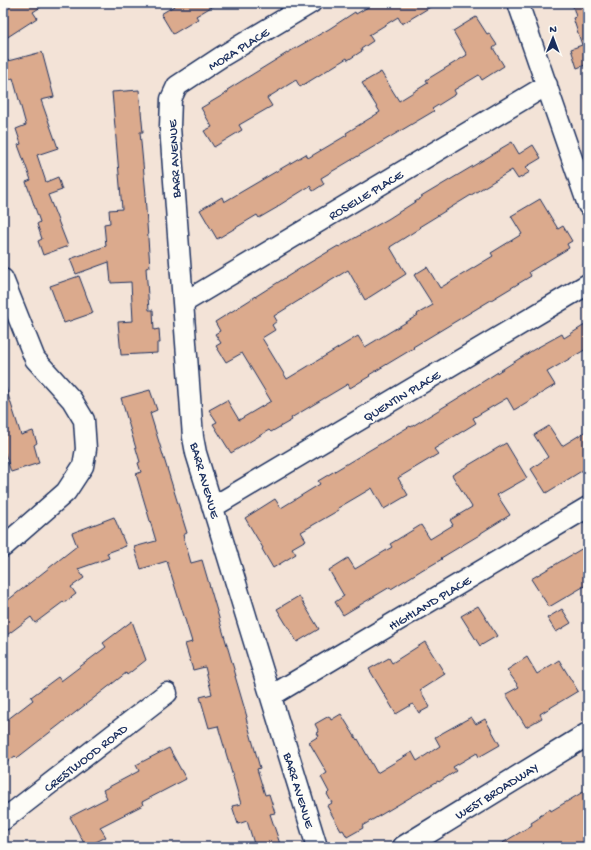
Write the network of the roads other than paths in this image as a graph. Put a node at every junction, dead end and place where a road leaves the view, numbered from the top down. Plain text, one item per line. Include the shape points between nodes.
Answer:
1 (311, 3) edge
2 (518, 3) edge
3 (547, 85) junction
4 (171, 99) joint
5 (588, 205) edge
6 (3, 279) edge
7 (588, 284) edge
8 (183, 303) junction
9 (213, 507) junction
10 (588, 507) edge
11 (3, 547) edge
12 (167, 693) dead end
13 (271, 696) junction
14 (588, 734) edge
15 (3, 820) edge
16 (317, 847) edge
17 (404, 847) edge

1 - 4 street, MORA PLACE via 177,86
2 - 3 street
3 - 5 street
3 - 8 street, ROSELLE PLACE
4 - 8 street, BARR AVENUE via 170,127
6 - 11 street via 35,359 72,400 84,420 86,449 83,466 66,492
7 - 9 street, QUENTIN PLACE
8 - 9 street, BARR AVENUE via 193,437
9 - 13 street, BARR AVENUE
10 - 13 street, HIGHLAND PLACE
12 - 15 street, CRESTWOOD ROAD
13 - 16 street, BARR AVENUE
14 - 17 main road, WEST BROADWAY

